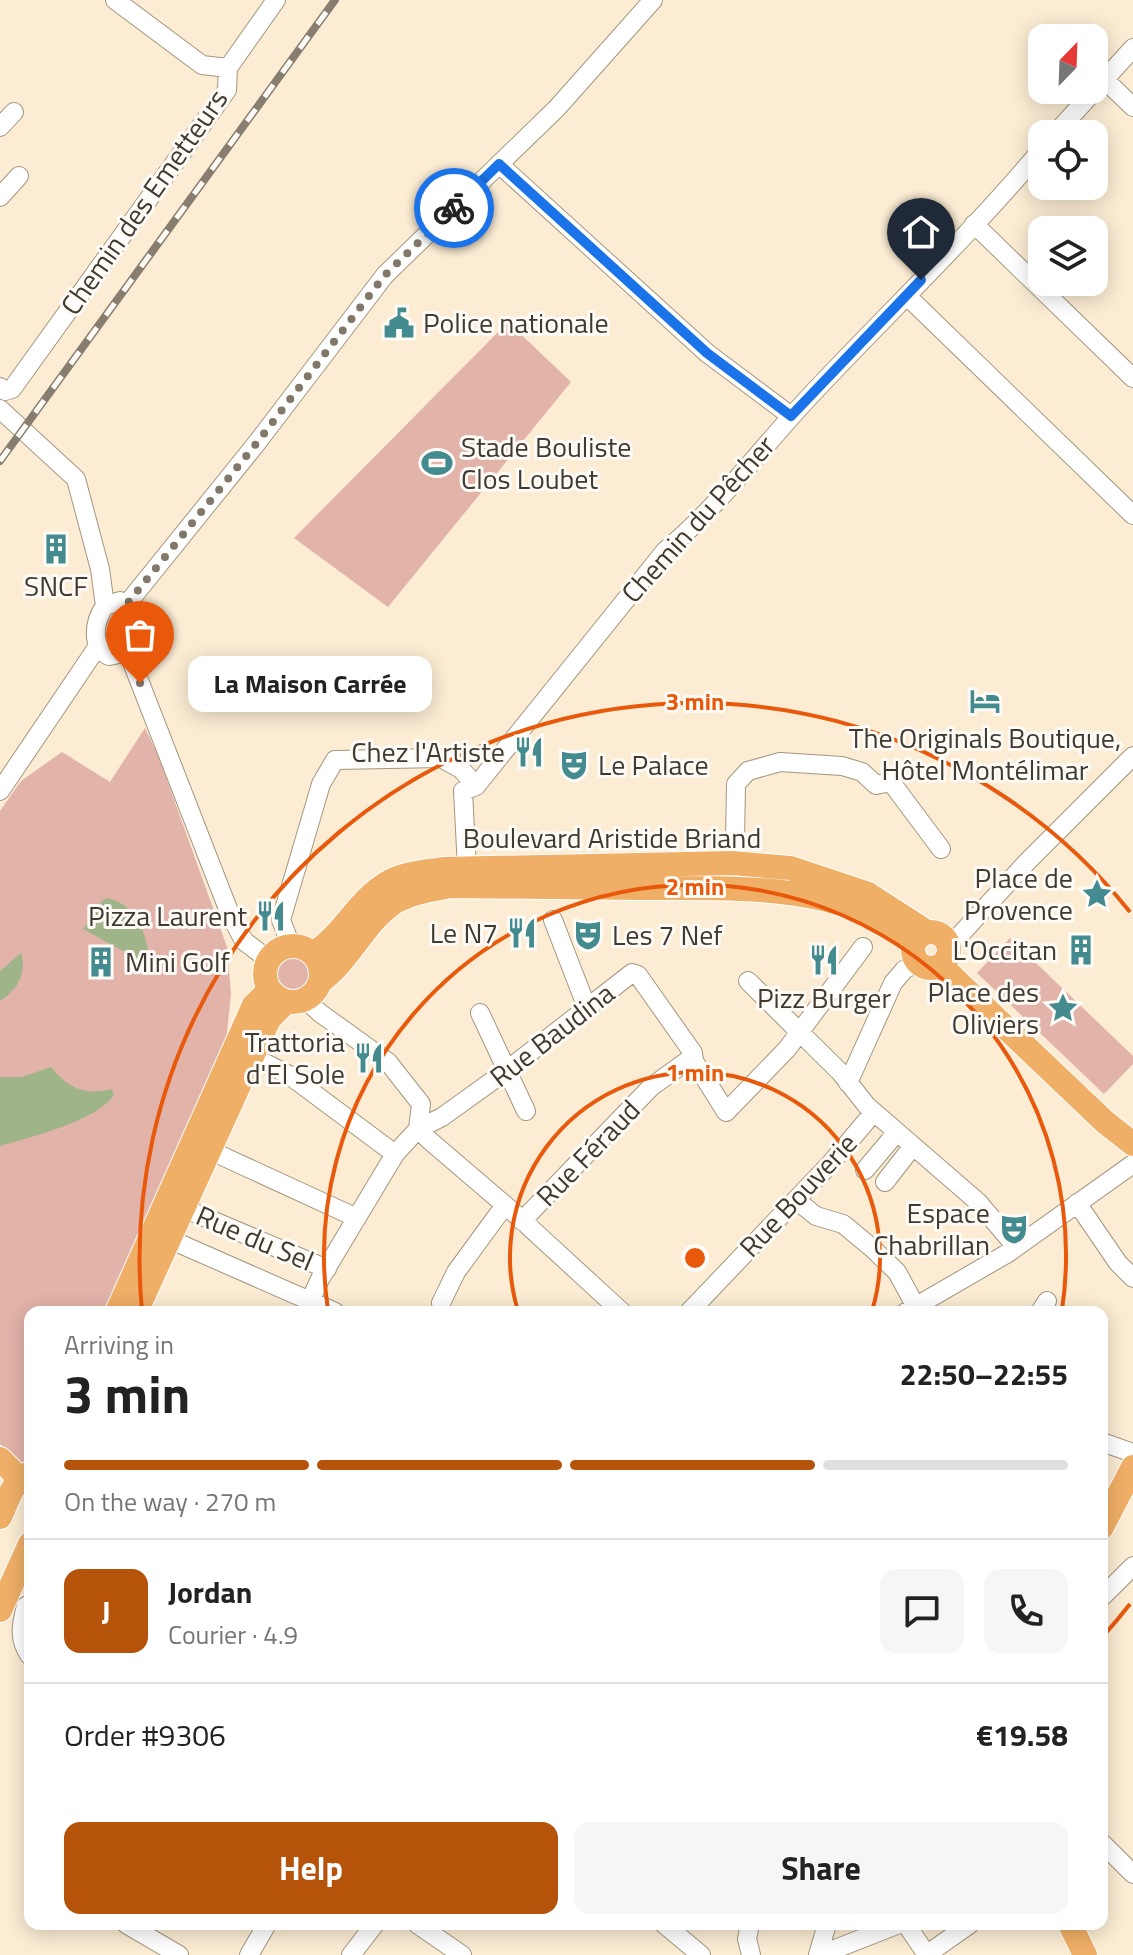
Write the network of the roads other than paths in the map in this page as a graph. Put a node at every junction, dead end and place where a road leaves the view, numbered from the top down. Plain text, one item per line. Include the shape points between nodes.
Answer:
1 (115, 0) edge
2 (276, 0) edge
3 (653, 0) edge
4 (1133, 48) edge
5 (228, 68) junction
6 (1108, 77) edge
7 (1108, 83) edge
8 (1083, 104) edge
9 (1133, 107) edge
10 (14, 112) dead end
11 (1068, 120) edge
12 (0, 127) edge
13 (499, 164) junction
14 (1028, 164) edge
15 (19, 176) dead end
16 (0, 197) edge
17 (974, 224) junction
18 (907, 296) junction
19 (1133, 378) edge
20 (0, 387) edge
21 (2, 411) edge
22 (791, 416) junction
23 (1133, 515) edge
24 (127, 604) junction
25 (105, 606) junction
26 (98, 646) junction
27 (128, 652) junction
28 (1133, 756) edge
29 (469, 788) junction
30 (0, 791) edge
31 (941, 849) dead end
32 (732, 863) junction
33 (467, 868) junction
34 (553, 920) dead end
35 (863, 947) dead end
36 (934, 948) junction
37 (302, 950) junction
38 (269, 960) junction
39 (748, 981) dead end
40 (296, 993) junction
41 (587, 1008) junction
42 (480, 1013) dead end
43 (801, 1031) junction
44 (251, 1056) junction
45 (694, 1061) junction
46 (506, 1071) junction
47 (848, 1083) junction
48 (526, 1111) dead end
49 (874, 1112) junction
50 (418, 1129) junction
51 (1133, 1129) edge
52 (897, 1132) junction
53 (1133, 1144) edge
54 (913, 1146) junction
55 (209, 1150) junction
56 (395, 1154) junction
57 (1133, 1164) edge
58 (865, 1170) dead end
59 (885, 1182) dead end
60 (796, 1200) junction
61 (1077, 1203) junction
62 (505, 1205) junction
63 (183, 1208) junction
64 (357, 1218) junction
65 (522, 1221) junction
66 (169, 1239) junction
67 (1016, 1247) junction
68 (327, 1269) junction
69 (1133, 1278) edge
70 (310, 1301) junction
71 (441, 1303) dead end
72 (120, 1306) edge
73 (139, 1306) edge
74 (320, 1306) edge
75 (615, 1306) edge
76 (695, 1306) edge
77 (910, 1306) edge
78 (918, 1306) edge
79 (1108, 1444) edge
80 (1133, 1453) edge
81 (0, 1459) edge
82 (1133, 1467) edge
83 (24, 1475) edge
84 (24, 1478) edge
85 (1108, 1515) edge
86 (0, 1517) edge
87 (24, 1558) edge
88 (1133, 1566) edge
89 (1108, 1591) edge
90 (24, 1607) edge
91 (0, 1613) edge
92 (24, 1613) edge
93 (24, 1643) edge
94 (1108, 1849) edge
95 (1133, 1874) edge
96 (136, 1930) edge
97 (264, 1930) edge
98 (370, 1930) edge
99 (426, 1930) edge
100 (671, 1930) edge
101 (749, 1930) edge
102 (825, 1930) edge
103 (884, 1930) edge
104 (910, 1930) edge
105 (961, 1930) edge
106 (1073, 1930) edge
107 (179, 1955) edge
108 (249, 1955) edge
109 (351, 1955) edge
110 (462, 1955) edge
111 (701, 1955) edge
112 (751, 1955) edge
113 (819, 1955) edge
114 (926, 1955) edge
115 (1085, 1955) edge

1 - 5 street via 202,65
2 - 5 street, Chemin des Emetteurs
3 - 13 street
4 - 6 street
5 - 20 street, Chemin des Emetteurs via 227,90 12,389
7 - 9 street
8 - 11 street
10 - 12 street
13 - 22 street via 707,353
13 - 24 street via 385,275
14 - 17 street, Chemin du Pêcher
15 - 16 street
17 - 18 street, Chemin du Pêcher
17 - 19 street
18 - 22 street, Chemin du Pêcher
18 - 23 street
21 - 25 street via 76,479
22 - 29 street, Chemin du Pêcher via 698,523 665,551
24 - 25 street
24 - 27 street via 135,627
25 - 26 street via 97,621
26 - 27 street via 109,656
26 - 30 street
27 - 38 street via 230,914 244,941
28 - 36 street via 973,920
29 - 33 street
29 - 37 street via 461,769 441,758 335,760 321,784 281,920
31 - 32 street via 891,782 876,785 862,772 842,766 780,762 748,771 736,784
32 - 33 main road, Boulevard Aristide Briand
32 - 36 main road, Boulevard Aristide Briand via 808,872 868,894
33 - 37 main road, Boulevard Aristide Briand via 388,882 368,897 336,936
34 - 41 street
35 - 43 street
36 - 40 main road, Boulevard Aristide Briand via 865,913 808,896 725,889 450,886 397,901 337,969
36 - 47 street via 893,983
36 - 51 main road
36 - 53 main road
37 - 38 main road, Boulevard Aristide Briand via 278,950
37 - 40 main road via 320,966
38 - 40 main road via 265,972
39 - 43 street
40 - 44 main road via 275,1010
40 - 50 street via 388,1062 421,1104
40 - 72 main road via 254,1005
41 - 45 street, Rue Baudina via 632,973 638,975
41 - 46 street, Rue Baudina
42 - 46 street
43 - 45 street via 726,1112
43 - 47 street
44 - 55 main road
44 - 56 street via 289,1075
45 - 65 street, Rue Féraud via 651,1087
46 - 48 street
46 - 50 street, Rue Baudina
47 - 49 street
49 - 52 street
49 - 60 street, Rue Bouverie
50 - 56 street, Rue Baudina
50 - 62 street
52 - 54 street
52 - 58 street
54 - 59 street
54 - 67 street via 978,1202
55 - 63 main road
55 - 64 street
56 - 64 street, Rue Baudina
57 - 61 street
60 - 76 street, Rue Bouverie
60 - 77 street via 816,1216 843,1224 872,1248 897,1272
61 - 67 street
61 - 69 street
62 - 65 street
62 - 71 street via 456,1272
63 - 66 main road
63 - 68 street, Rue du Sel
64 - 68 street, Rue Baudina
65 - 75 street
66 - 70 street
66 - 73 main road
67 - 78 street
68 - 70 street, Rue Baudina
70 - 74 street
79 - 80 street
81 - 83 main road
82 - 85 main road
84 - 86 main road
87 - 91 main road
88 - 89 street
90 - 91 street
92 - 93 street
94 - 95 street
96 - 107 street
97 - 108 street
98 - 109 street
99 - 110 street
100 - 111 street
101 - 112 street
102 - 113 street
103 - 113 street
104 - 114 street
105 - 114 street
106 - 115 main road

